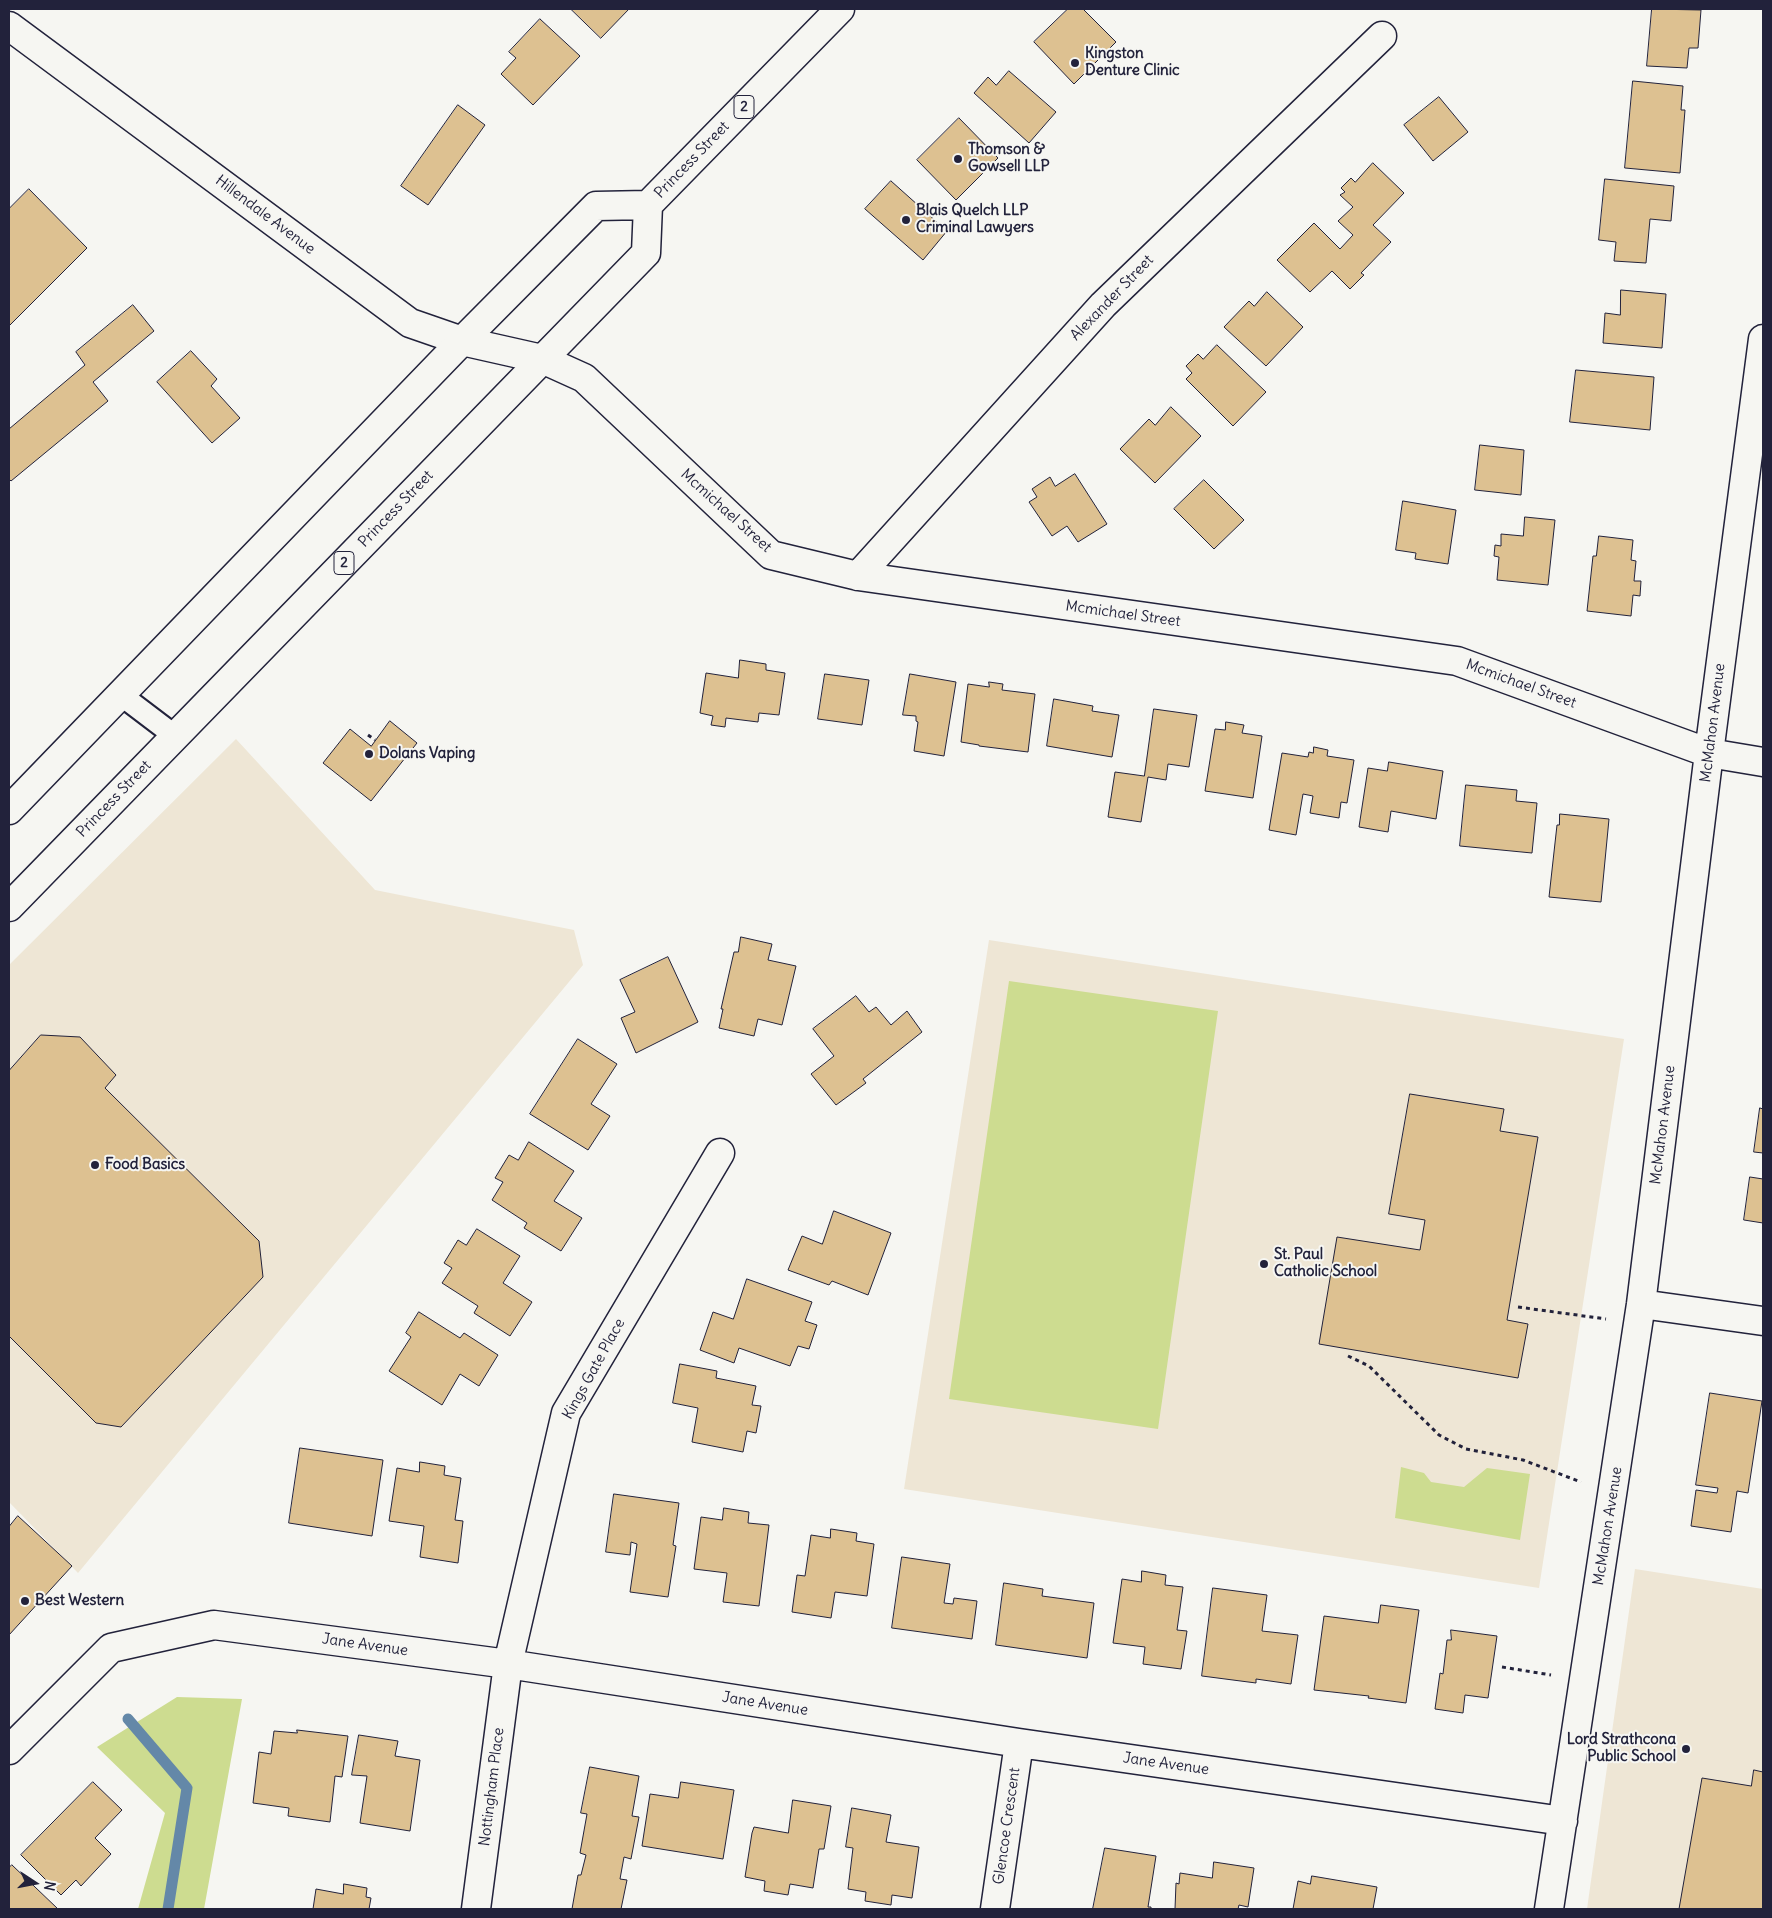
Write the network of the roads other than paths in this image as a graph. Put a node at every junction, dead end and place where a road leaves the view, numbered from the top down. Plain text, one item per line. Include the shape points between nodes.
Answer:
1 (840, 9) edge
2 (9, 26) edge
3 (1382, 36) dead end
4 (648, 205) junction
5 (1763, 339) edge
6 (462, 341) junction
7 (542, 359) junction
8 (858, 576) junction
9 (121, 695) junction
10 (175, 736) junction
11 (1708, 753) junction
12 (1763, 762) edge
13 (9, 810) edge
14 (9, 907) edge
15 (720, 1153) dead end
16 (1641, 1304) junction
17 (1763, 1321) edge
18 (508, 1664) junction
19 (1019, 1743) junction
20 (9, 1750) edge
21 (1563, 1821) junction
22 (476, 1909) edge
23 (995, 1909) edge
24 (1549, 1909) edge

1 - 4 street, Princess Street / 2
2 - 6 street, Hillendale Avenue via 410,323
3 - 8 street, Alexander Street via 1103,305
4 - 6 street, Princess Street via 596,206
4 - 7 street, Princess Street / 2 via 646,253
5 - 11 street, McMahon Avenue
6 - 7 street, Hillendale Avenue
6 - 9 street, Princess Street
7 - 8 street, Mcmichael Street via 584,378 770,554
7 - 10 street, Princess Street / 2
8 - 11 street, Mcmichael Street via 1457,661
9 - 10 lane
9 - 13 street, Princess Street
10 - 14 street, Princess Street / 2
11 - 12 street, Mcmichael Street
11 - 16 street, McMahon Avenue
15 - 18 street, Kings Gate Place via 566,1413
16 - 17 street
16 - 21 street, McMahon Avenue
18 - 19 street, Jane Avenue
18 - 20 street, Jane Avenue via 214,1625 111,1648
18 - 22 street, Nottingham Place
19 - 21 street, Jane Avenue
19 - 23 street, Glencoe Crescent
21 - 24 street, McMahon Avenue

